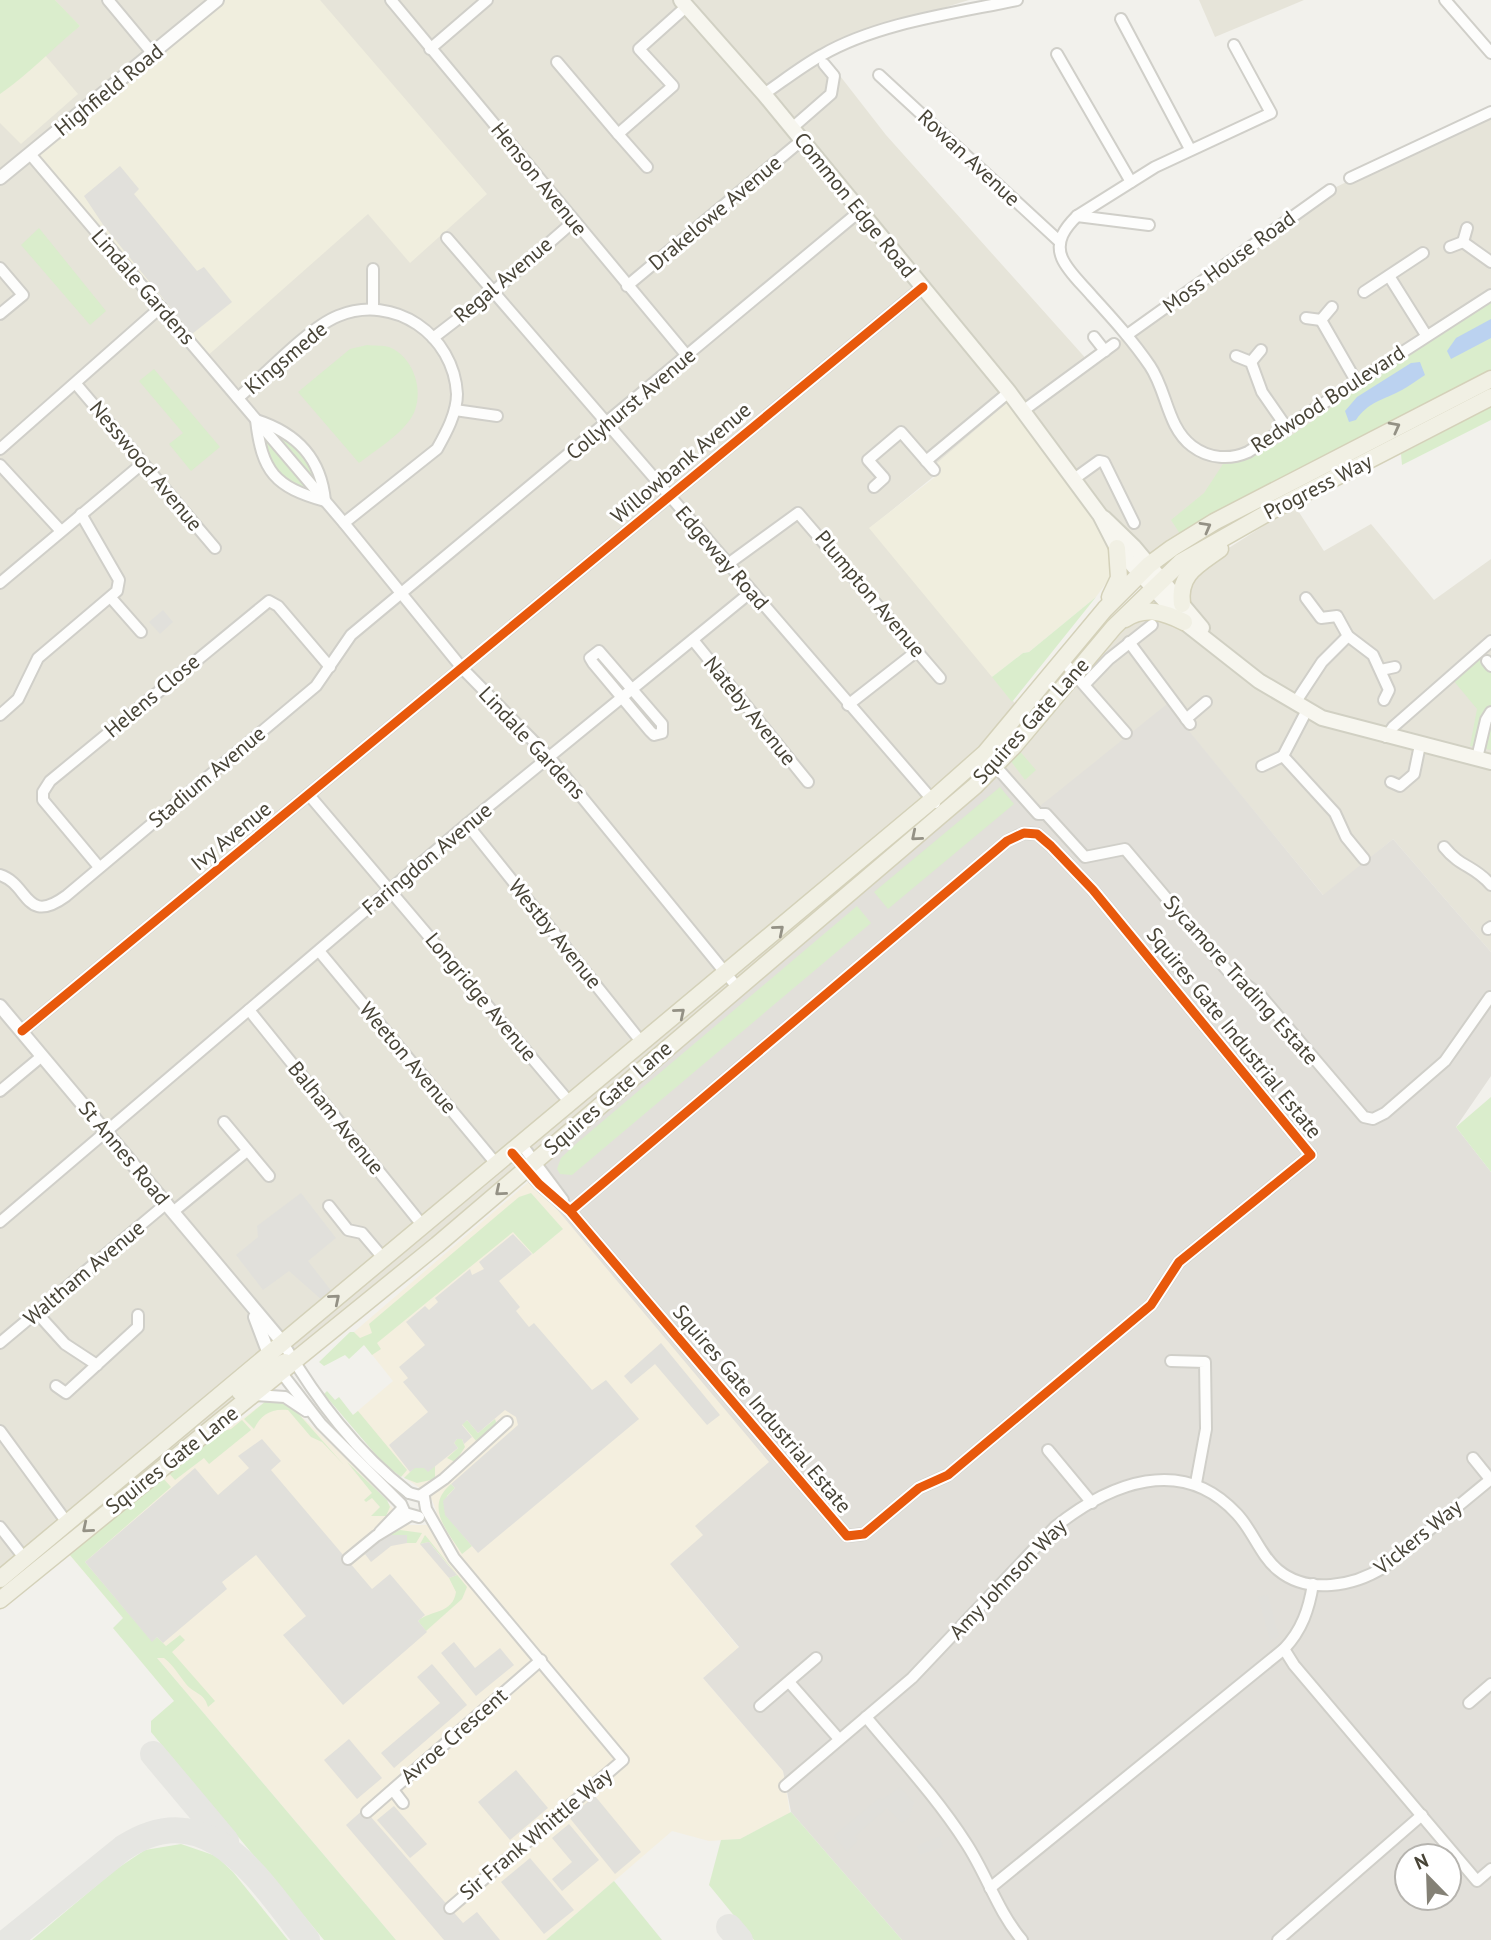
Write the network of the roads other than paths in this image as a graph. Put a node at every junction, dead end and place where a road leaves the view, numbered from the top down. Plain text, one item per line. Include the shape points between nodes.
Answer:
1 (108, 0) edge
2 (217, 0) edge
3 (391, 0) edge
4 (487, 0) edge
5 (1017, 0) edge
6 (1445, 0) edge
7 (684, 3) edge
8 (1121, 19) dead end
9 (1234, 46) dead end
10 (430, 49) junction
11 (1491, 53) edge
12 (153, 54) junction
13 (1057, 54) dead end
14 (557, 62) dead end
15 (824, 64) dead end
16 (879, 75) dead end
17 (764, 94) junction
18 (1491, 112) edge
19 (792, 128) junction
20 (618, 134) junction
21 (802, 140) junction
22 (1190, 149) junction
23 (30, 154) junction
24 (647, 167) dead end
25 (0, 178) edge
26 (1350, 178) dead end
27 (1131, 182) junction
28 (1330, 190) dead end
29 (860, 211) junction
30 (1077, 216) junction
31 (573, 222) junction
32 (1149, 225) dead end
33 (1467, 228) dead end
34 (447, 238) dead end
35 (1059, 242) junction
36 (1464, 243) junction
37 (1450, 247) dead end
38 (1423, 253) dead end
39 (1491, 262) edge
40 (0, 268) edge
41 (373, 269) dead end
42 (1389, 276) junction
43 (627, 286) junction
44 (923, 288) junction
45 (494, 291) junction
46 (1364, 292) dead end
47 (1491, 295) edge
48 (161, 307) junction
49 (1332, 307) dead end
50 (373, 309) junction
51 (0, 314) edge
52 (1306, 318) dead end
53 (1321, 320) junction
54 (1127, 335) junction
55 (1426, 335) junction
56 (1094, 337) dead end
57 (433, 338) junction
58 (1261, 350) dead end
59 (1236, 356) dead end
60 (688, 357) junction
61 (1251, 362) junction
62 (1491, 379) edge
63 (1356, 381) junction
64 (76, 384) junction
65 (1009, 392) junction
66 (1491, 397) edge
67 (238, 398) junction
68 (455, 410) junction
69 (1024, 410) junction
70 (497, 416) dead end
71 (256, 419) junction
72 (607, 424) junction
73 (1287, 428) junction
74 (0, 449) edge
75 (926, 461) junction
76 (143, 463) junction
77 (0, 465) edge
78 (934, 470) dead end
79 (1074, 479) junction
80 (874, 487) dead end
81 (669, 496) junction
82 (325, 501) junction
83 (81, 514) junction
84 (1100, 515) junction
85 (1250, 522) junction
86 (344, 523) junction
87 (1134, 523) dead end
88 (61, 531) junction
89 (215, 548) dead end
90 (1117, 548) junction
91 (728, 564) junction
92 (1144, 570) junction
93 (0, 583) edge
94 (1157, 583) junction
95 (751, 592) junction
96 (400, 596) junction
97 (1306, 598) dead end
98 (112, 599) junction
99 (1342, 603) dead end
100 (1182, 604) junction
101 (1105, 609) junction
102 (1337, 616) junction
103 (1184, 622) junction
104 (1152, 625) dead end
105 (1114, 627) junction
106 (141, 632) dead end
107 (1348, 636) junction
108 (693, 640) junction
109 (1491, 641) edge
110 (1129, 642) junction
111 (1217, 648) junction
112 (917, 651) junction
113 (1062, 660) junction
114 (330, 667) junction
115 (1395, 667) dead end
116 (462, 668) junction
117 (1381, 670) junction
118 (940, 678) dead end
119 (1080, 678) junction
120 (632, 689) junction
121 (622, 698) junction
122 (1384, 700) dead end
123 (1206, 702) dead end
124 (848, 705) junction
125 (1301, 707) junction
126 (1491, 712) edge
127 (0, 715) edge
128 (1126, 733) dead end
129 (1386, 737) junction
130 (1420, 745) junction
131 (985, 753) junction
132 (1283, 756) junction
133 (550, 758) junction
134 (1484, 760) edge
135 (996, 766) junction
136 (1262, 766) dead end
137 (808, 782) dead end
138 (1398, 788) dead end
139 (309, 795) junction
140 (938, 807) junction
141 (467, 824) junction
142 (1444, 846) dead end
143 (1363, 859) dead end
144 (99, 867) junction
145 (0, 875) edge
146 (1491, 885) edge
147 (391, 889) junction
148 (319, 951) junction
149 (732, 980) junction
150 (1490, 997) edge
151 (0, 1006) edge
152 (249, 1010) junction
153 (22, 1031) junction
154 (643, 1044) junction
155 (42, 1056) junction
156 (0, 1091) edge
157 (571, 1104) junction
158 (224, 1122) dead end
159 (107, 1132) junction
160 (517, 1149) junction
161 (247, 1151) junction
162 (531, 1165) junction
163 (498, 1166) junction
164 (269, 1176) dead end
165 (329, 1206) dead end
166 (170, 1207) junction
167 (570, 1211) junction
168 (0, 1222) edge
169 (423, 1226) junction
170 (384, 1259) junction
171 (247, 1301) junction
172 (37, 1313) junction
173 (138, 1315) dead end
174 (0, 1343) edge
175 (289, 1353) junction
176 (1171, 1361) dead end
177 (275, 1364) junction
178 (97, 1365) junction
179 (56, 1386) dead end
180 (255, 1395) junction
181 (507, 1422) dead end
182 (321, 1424) junction
183 (0, 1431) edge
184 (1048, 1450) dead end
185 (1473, 1458) dead end
186 (1491, 1479) edge
187 (1196, 1483) junction
188 (1091, 1503) junction
189 (414, 1506) junction
190 (68, 1524) junction
191 (0, 1527) edge
192 (25, 1559) junction
193 (348, 1559) dead end
194 (0, 1579) edge
195 (1298, 1580) joint
196 (1313, 1584) junction
197 (0, 1600) edge
198 (1284, 1649) junction
199 (816, 1658) dead end
200 (541, 1660) junction
201 (789, 1682) junction
202 (1491, 1684) edge
203 (1469, 1703) dead end
204 (760, 1706) dead end
205 (866, 1717) junction
206 (839, 1739) junction
207 (785, 1786) dead end
208 (393, 1790) junction
209 (403, 1803) dead end
210 (367, 1812) dead end
211 (1422, 1815) junction
212 (1491, 1869) edge
213 (989, 1888) junction
214 (460, 1899) junction
215 (450, 1908) dead end
216 (469, 1909) dead end
217 (1022, 1940) edge
218 (1278, 1940) edge

1 - 12 street
2 - 12 street, Highfield Road
3 - 10 street, Henson Avenue
4 - 10 street
5 - 17 street via 858,39 822,54
6 - 11 street
7 - 17 main road, Common Edge Road
7 - 20 street via 639,49 673,86
8 - 22 street
9 - 22 street via 1271,113
10 - 31 street, Henson Avenue
12 - 23 street, Highfield Road
13 - 27 street
14 - 20 street
15 - 19 street via 834,76 831,94
16 - 35 street, Rowan Avenue
17 - 19 main road, Common Edge Road
18 - 26 street
19 - 21 main road, Common Edge Road
20 - 24 street
21 - 29 main road, Common Edge Road
21 - 43 street, Drakelowe Avenue
22 - 27 street
23 - 25 street, Highfield Road
23 - 48 street, Lindale Gardens
27 - 30 street
28 - 54 street, Moss House Road
29 - 44 main road, Common Edge Road
29 - 60 street, Collyhurst Avenue
30 - 32 street
30 - 35 street
31 - 43 street, Henson Avenue
31 - 45 street, Regal Avenue
33 - 36 street
34 - 45 street, Edgeway Road
35 - 54 street, Redwood Boulevard via 1069,270
36 - 37 street
36 - 39 street
38 - 42 street
40 - 51 street via 23,295
41 - 50 street
42 - 46 street
42 - 55 street
43 - 60 street, Henson Avenue
44 - 65 main road, Common Edge Road
44 - 81 street, Willowbank Avenue
45 - 57 street, Regal Avenue
45 - 72 street, Edgeway Road
47 - 55 street, Redwood Boulevard
48 - 64 street
48 - 67 street, Lindale Gardens
49 - 53 street
50 - 57 street, Kingsmede via 392,311 419,323
50 - 67 street, Kingsmede via 338,316 321,325
52 - 53 street
53 - 63 street
54 - 73 street, Redwood Boulevard via 1154,372 1178,430 1193,447 1212,456 1231,457
55 - 63 street, Redwood Boulevard
56 - 69 street via 1110,347
57 - 68 street, Kingsmede via 452,366
58 - 61 street
59 - 61 street
60 - 72 street, Collyhurst Avenue
61 - 73 street via 1262,392
92 -> 62 main road, Progress Way via 1214,522
63 - 73 street, Redwood Boulevard
64 - 74 street
64 - 76 street, Nesswood Avenue
65 - 69 main road, Common Edge Road
65 - 75 street
66 - 85 main road, Progress Way
67 - 71 street, Lindale Gardens
68 - 70 street
68 - 86 street, Kingsmede via 437,449
69 - 79 main road, Common Edge Road
71 - 82 street, Lindale Gardens
71 - 82 street, Lindale Gardens via 285,431 309,453 323,480
71 - 82 street, Lindale Gardens via 261,454 275,474 299,495
72 - 81 street, Edgeway Road
72 - 96 street, Collyhurst Avenue
75 - 78 street
75 - 80 street via 901,432 864,456 884,478
76 - 83 street
76 - 89 street, Nesswood Avenue
77 - 88 street
79 - 84 main road, Common Edge Road
79 - 87 street via 1098,461 1104,462
81 - 91 street, Edgeway Road
81 - 116 street, Willowbank Avenue
82 - 86 street, Lindale Gardens
83 - 88 street
83 - 98 street via 119,580
84 - 90 main road, Common Edge Road
84 - 92 main road, Common Edge Road
85 - 94 main road, Progress Way via 1190,556
85 - 100 main road via 1184,578
86 - 96 street, Lindale Gardens
88 - 93 street
90 - 92 main road, Common Edge Road
90 - 101 main road via 1119,578
91 - 95 street, Edgeway Road
91 - 112 street, Plumpton Avenue via 798,513
92 - 94 main road, Common Edge Road
92 - 101 main road, Squires Gate Lane
94 - 100 main road, Common Edge Road
94 - 103 main road, Common Edge Road
94 - 105 main road, Squires Gate Lane
95 - 108 street, Faringdon Avenue
95 - 124 street, Edgeway Road
96 - 114 street, Stadium Avenue via 351,635
96 - 116 street, Lindale Gardens
97 - 102 street via 1321,618
98 - 106 street
98 - 127 street via 38,658 18,699
99 - 102 street
100 - 111 main road, Common Edge Road
101 - 113 main road, Squires Gate Lane
102 - 107 street
103 - 105 main road via 1165,612 1139,612
103 - 111 main road, Common Edge Road
104 - 110 street, Squires Gate Lane
105 - 119 main road, Squires Gate Lane
107 - 117 street via 1366,648
107 - 125 street via 1330,652
108 - 120 street, Faringdon Avenue
108 - 137 street, Nateby Avenue
109 - 129 street
110 - 119 street, Squires Gate Lane
110 - 123 street via 1188,722
111 - 125 main road, Common Edge Road
112 - 118 street, Plumpton Avenue
112 - 124 street
113 - 119 street
113 - 131 main road, Squires Gate Lane
114 - 144 street, Stadium Avenue via 316,686
114 - 144 street, Helens Close via 269,601 50,781 43,800
115 - 117 street
116 - 133 street, Lindale Gardens
116 - 139 street, Ivy Avenue
117 - 122 street via 1389,690
119 - 128 street
119 - 135 main road, Squires Gate Lane
120 - 121 street, Faringdon Avenue
120 - 121 street via 662,724 662,733 654,735
120 - 121 street via 601,653 594,652 593,663
121 - 133 street, Faringdon Avenue
124 - 140 street, Edgeway Road
125 - 129 main road, Common Edge Road via 1336,724
125 - 132 street
126 - 134 street via 1486,720
129 - 130 main road, Common Edge Road
130 - 134 main road, Common Edge Road
130 - 138 street via 1414,774
131 - 135 street
131 - 140 main road, Squires Gate Lane
132 - 136 street
132 - 143 street via 1340,811 1346,837
133 - 141 street, Faringdon Avenue
133 - 149 street, Lindale Gardens
135 - 140 main road, Squires Gate Lane
135 - 150 street, Sycamore Trading Estate via 1038,814 1046,814 1085,857 1125,849 1227,970 1261,996 1364,1117 1373,1119 1385,1113 1445,1062
139 - 147 street, Longridge Avenue
139 - 153 street, Ivy Avenue
140 - 149 main road, Squires Gate Lane
141 - 147 street, Faringdon Avenue
141 - 154 street, Westby Avenue
142 - 146 street via 1457,862 1484,869
144 - 145 street, Stadium Avenue via 66,897 46,907 32,904
147 - 148 street, Faringdon Avenue
147 - 157 street, Longridge Avenue
148 - 152 street, Faringdon Avenue
148 - 163 street, Weeton Avenue
154 -> 149 main road, Squires Gate Lane
149 - 162 main road, Squires Gate Lane
151 - 153 street, St Annes Road
152 - 159 street, Faringdon Avenue
152 - 169 street, Balham Avenue
153 - 155 street, St Annes Road
154 - 157 main road, Squires Gate Lane
155 - 156 street
155 - 159 street, St Annes Road
157 - 160 main road, Squires Gate Lane
158 - 161 street
159 - 166 street, St Annes Road
159 - 168 street, Faringdon Avenue
160 - 162 street
160 - 163 main road, Squires Gate Lane
161 - 164 street
161 - 166 street, Waltham Avenue
162 - 167 street
162 -> 175 main road, Squires Gate Lane via 450,1234 390,1272
163 - 169 main road, Squires Gate Lane
165 - 170 street via 348,1230 362,1233
166 - 171 street, St Annes Road
166 - 172 street, Waltham Avenue
167 - 167 street, Squires Gate Industrial Estate via 1007,841 1024,832 1037,834 1093,891 1311,1155 1179,1262 1150,1305 948,1475 919,1488 864,1534 846,1536
169 - 170 main road, Squires Gate Lane
175 -> 170 main road, Squires Gate Lane
171 - 175 street, St Annes Road
171 - 177 street, St Annes Road
172 - 174 street, Waltham Avenue
172 - 178 street via 65,1344
173 - 178 street via 138,1327
175 - 177 main road, Squires Gate Lane
175 - 177 main road, Squires Gate Lane
175 - 189 street via 321,1403
176 - 187 street via 1205,1362 1206,1429
177 - 180 main road, Squires Gate Lane
177 - 182 street
177 - 190 main road, Squires Gate Lane
178 - 179 street via 66,1393
180 - 182 street via 285,1397
180 -> 197 main road, Squires Gate Lane
181 - 189 street
182 - 189 street
183 - 190 street
184 - 188 street
185 - 186 street
186 - 196 street, Vickers Way via 1367,1578 1350,1584
187 - 188 street, Amy Johnson Way via 1170,1479 1143,1482
187 - 195 street, Amy Johnson Way via 1240,1516 1269,1561
188 - 205 street, Amy Johnson Way via 1055,1527 912,1678
189 - 193 street
189 - 200 street
190 - 192 main road, Squires Gate Lane
191 - 192 street
192 - 194 main road, Squires Gate Lane
195 - 196 street, Vickers Way
196 - 198 street via 1305,1618
198 - 211 street
198 - 213 street
199 - 201 street
200 - 208 street, Avroe Crescent
200 - 214 street, Sir Frank Whittle Way via 623,1760
201 - 204 street
201 - 206 street
202 - 203 street
205 - 206 street, Amy Johnson Way
205 - 213 street via 955,1826
206 - 207 street, Amy Johnson Way
208 - 209 street
208 - 210 street, Avroe Crescent
211 - 212 street via 1477,1881
211 - 218 street
213 - 217 street
214 - 215 street, Sir Frank Whittle Way
214 - 216 street

